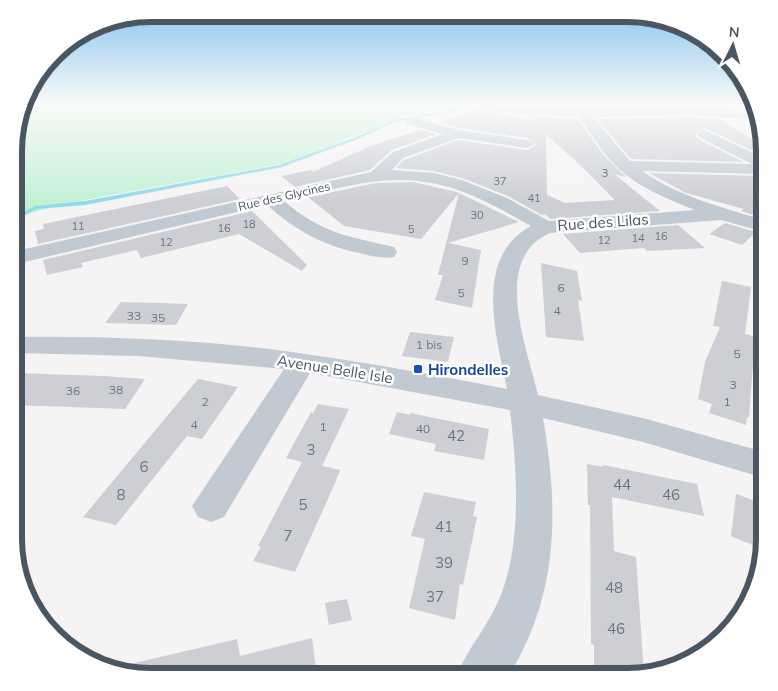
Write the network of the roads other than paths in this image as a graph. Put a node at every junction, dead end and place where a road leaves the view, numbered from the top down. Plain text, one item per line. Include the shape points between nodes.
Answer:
1 (451, 136) edge
2 (473, 136) edge
3 (600, 136) edge
4 (708, 136) edge
5 (528, 144) dead end
6 (755, 160) edge
7 (626, 166) junction
8 (755, 169) edge
9 (376, 176) junction
10 (271, 199) junction
11 (722, 214) junction
12 (755, 223) edge
13 (546, 226) junction
14 (386, 252) dead end
15 (22, 256) edge
16 (22, 345) edge
17 (302, 363) junction
18 (524, 402) junction
19 (756, 463) edge
20 (211, 506) dead end
21 (485, 668) edge

1 - 9 street via 398,155
2 - 5 street
3 - 7 street
4 - 6 street
7 - 8 street
7 - 11 street via 658,188
9 - 10 street, Rue des Glycines
9 - 13 street, Rue des Glycines via 417,176 456,182
10 - 14 street via 295,221 322,237
10 - 15 street, Rue des Glycines
11 - 12 street, Rue des Lilas
11 - 13 street, Rue des Lilas
13 - 18 street, Rue des Lilas via 520,242 507,274 504,292 507,333
16 - 17 street, Avenue Belle Isle via 172,349
17 - 18 street, Avenue Belle Isle
17 - 20 street
18 - 19 street, Avenue Belle Isle via 675,438
18 - 21 street, Rue des Lilas via 534,504 528,577 516,617

